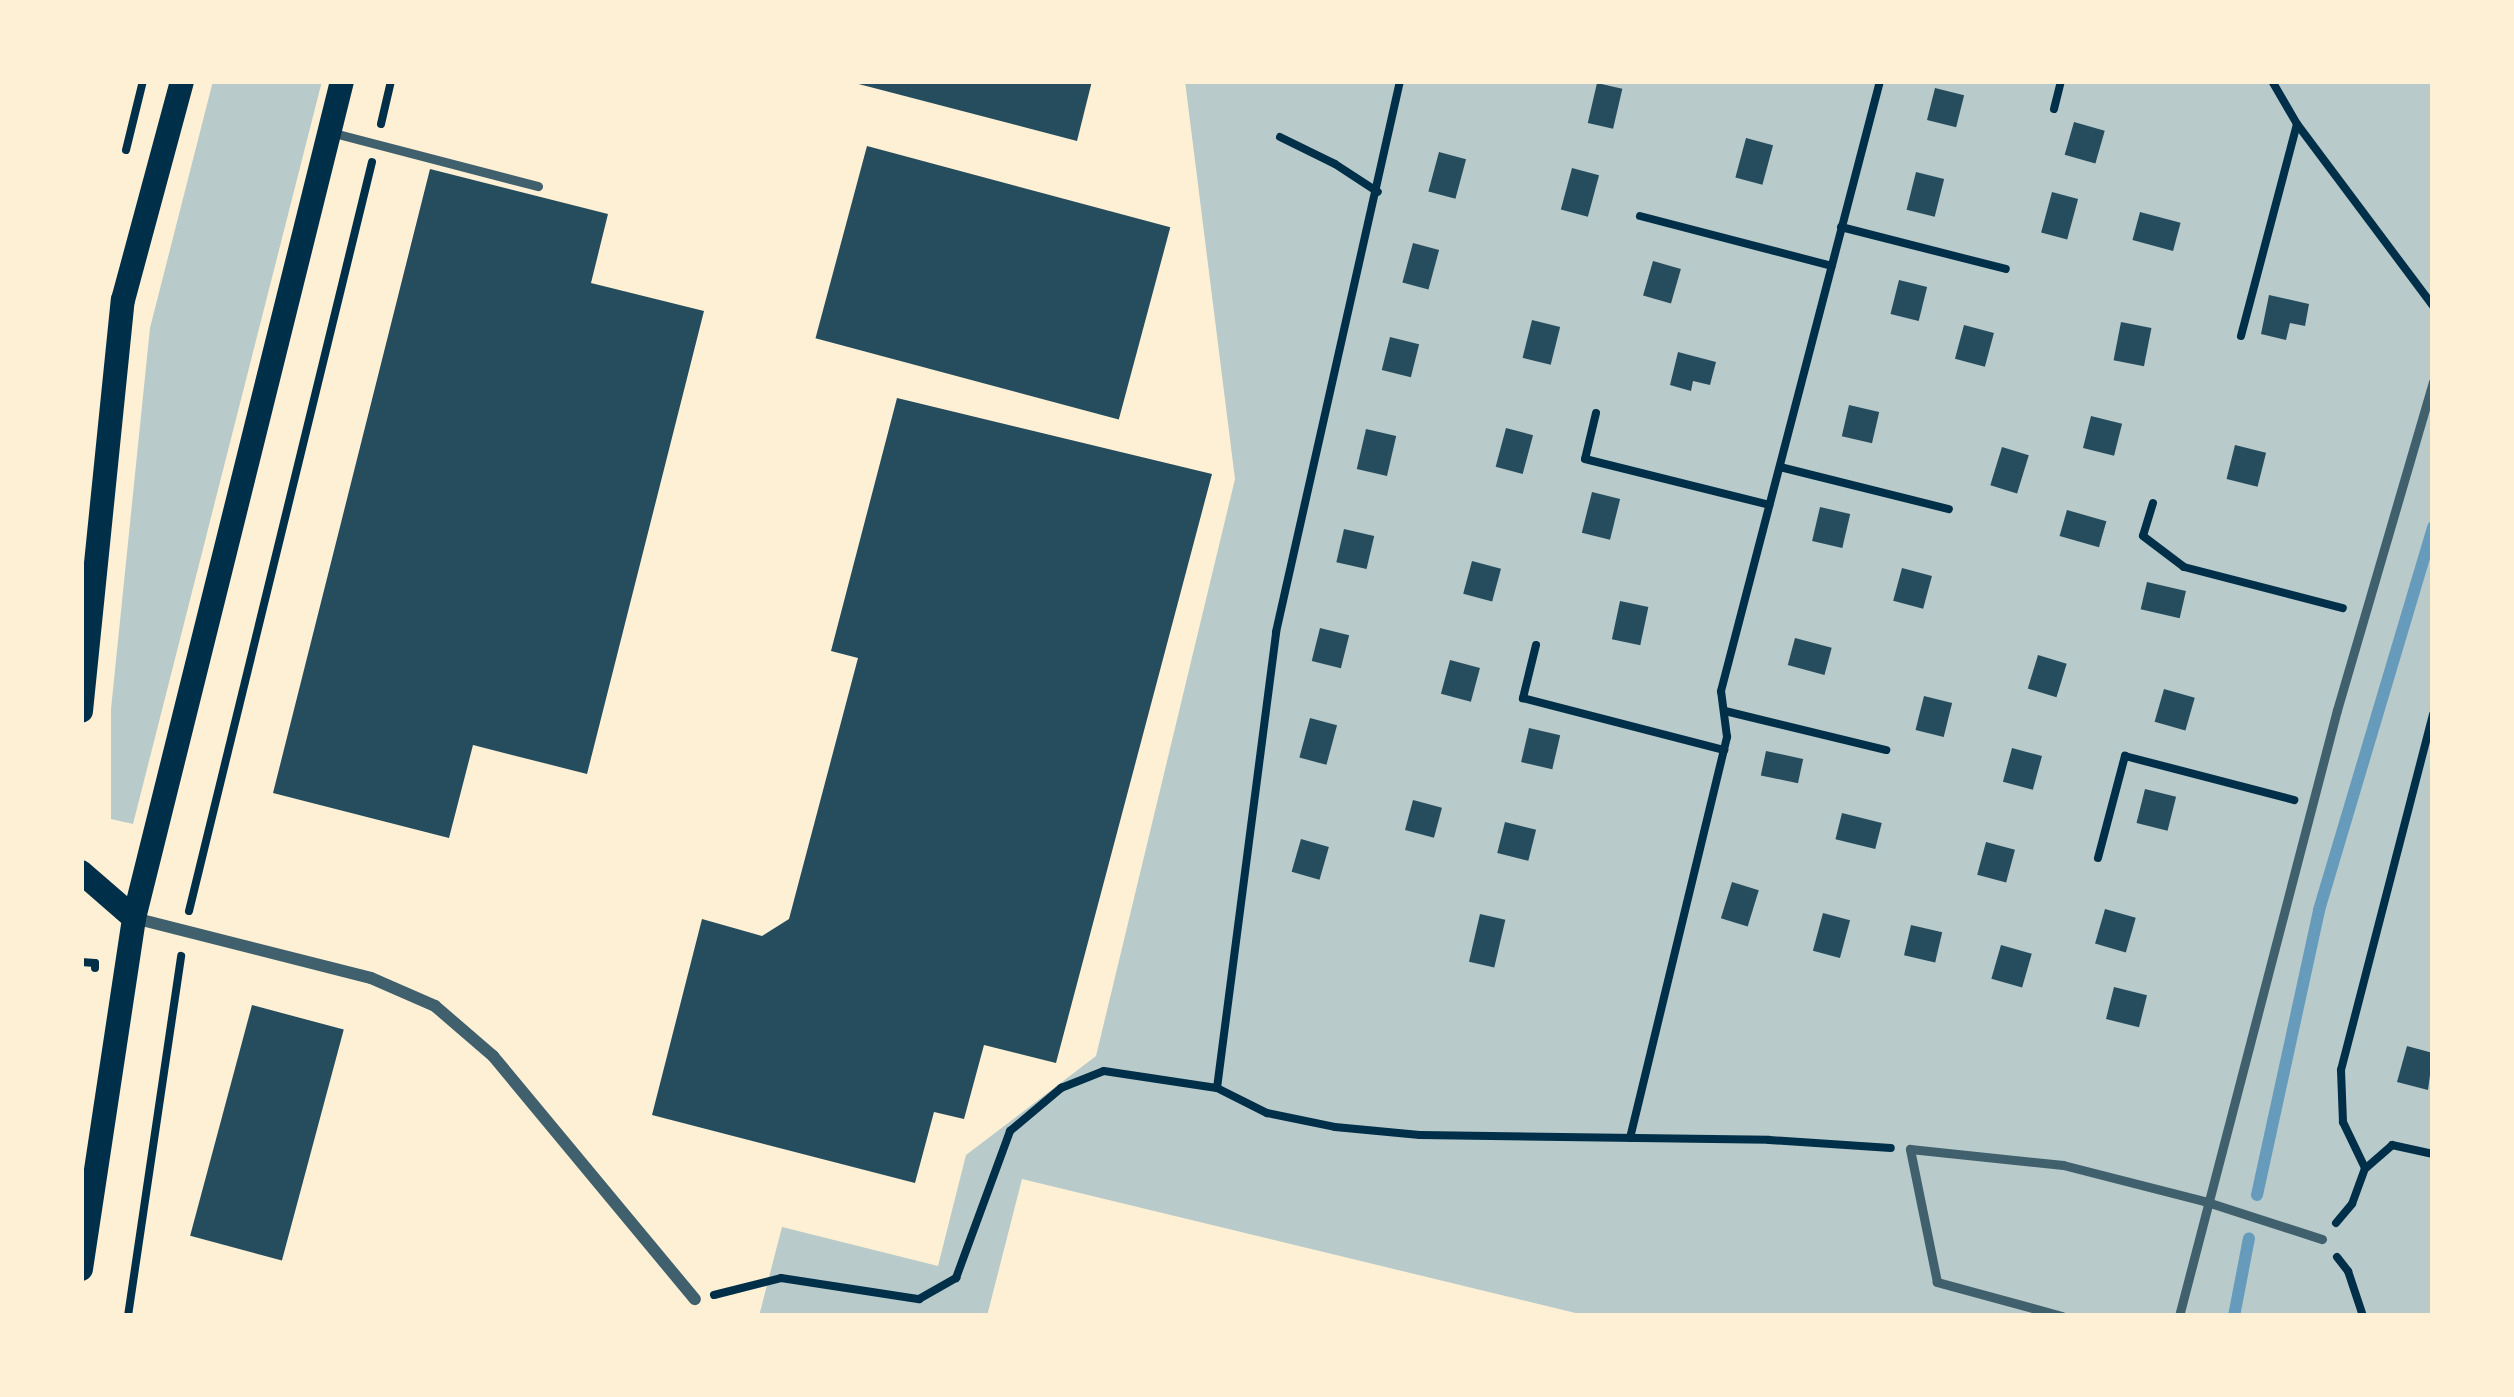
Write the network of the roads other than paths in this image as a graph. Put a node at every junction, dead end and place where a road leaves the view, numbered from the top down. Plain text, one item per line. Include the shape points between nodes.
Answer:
1 (182, 81) edge
2 (342, 81) edge
3 (330, 131) junction
4 (538, 186) dead end
5 (2433, 382) edge
6 (81, 711) edge
7 (81, 872) edge
8 (134, 918) junction
9 (2204, 1201) junction
10 (2322, 1239) road end
11 (81, 1269) edge
12 (695, 1300) road end
13 (2062, 1316) edge
14 (2179, 1316) edge

1 - 6 main road via 123,300
2 - 3 main road
3 - 4 lane
3 - 8 main road
5 - 9 lane
7 - 8 main road
8 - 11 main road
8 - 12 street via 371,978 435,1006 493,1056
9 - 10 lane
9 - 13 lane via 2063,1165 1910,1149 1937,1282
9 - 14 lane

